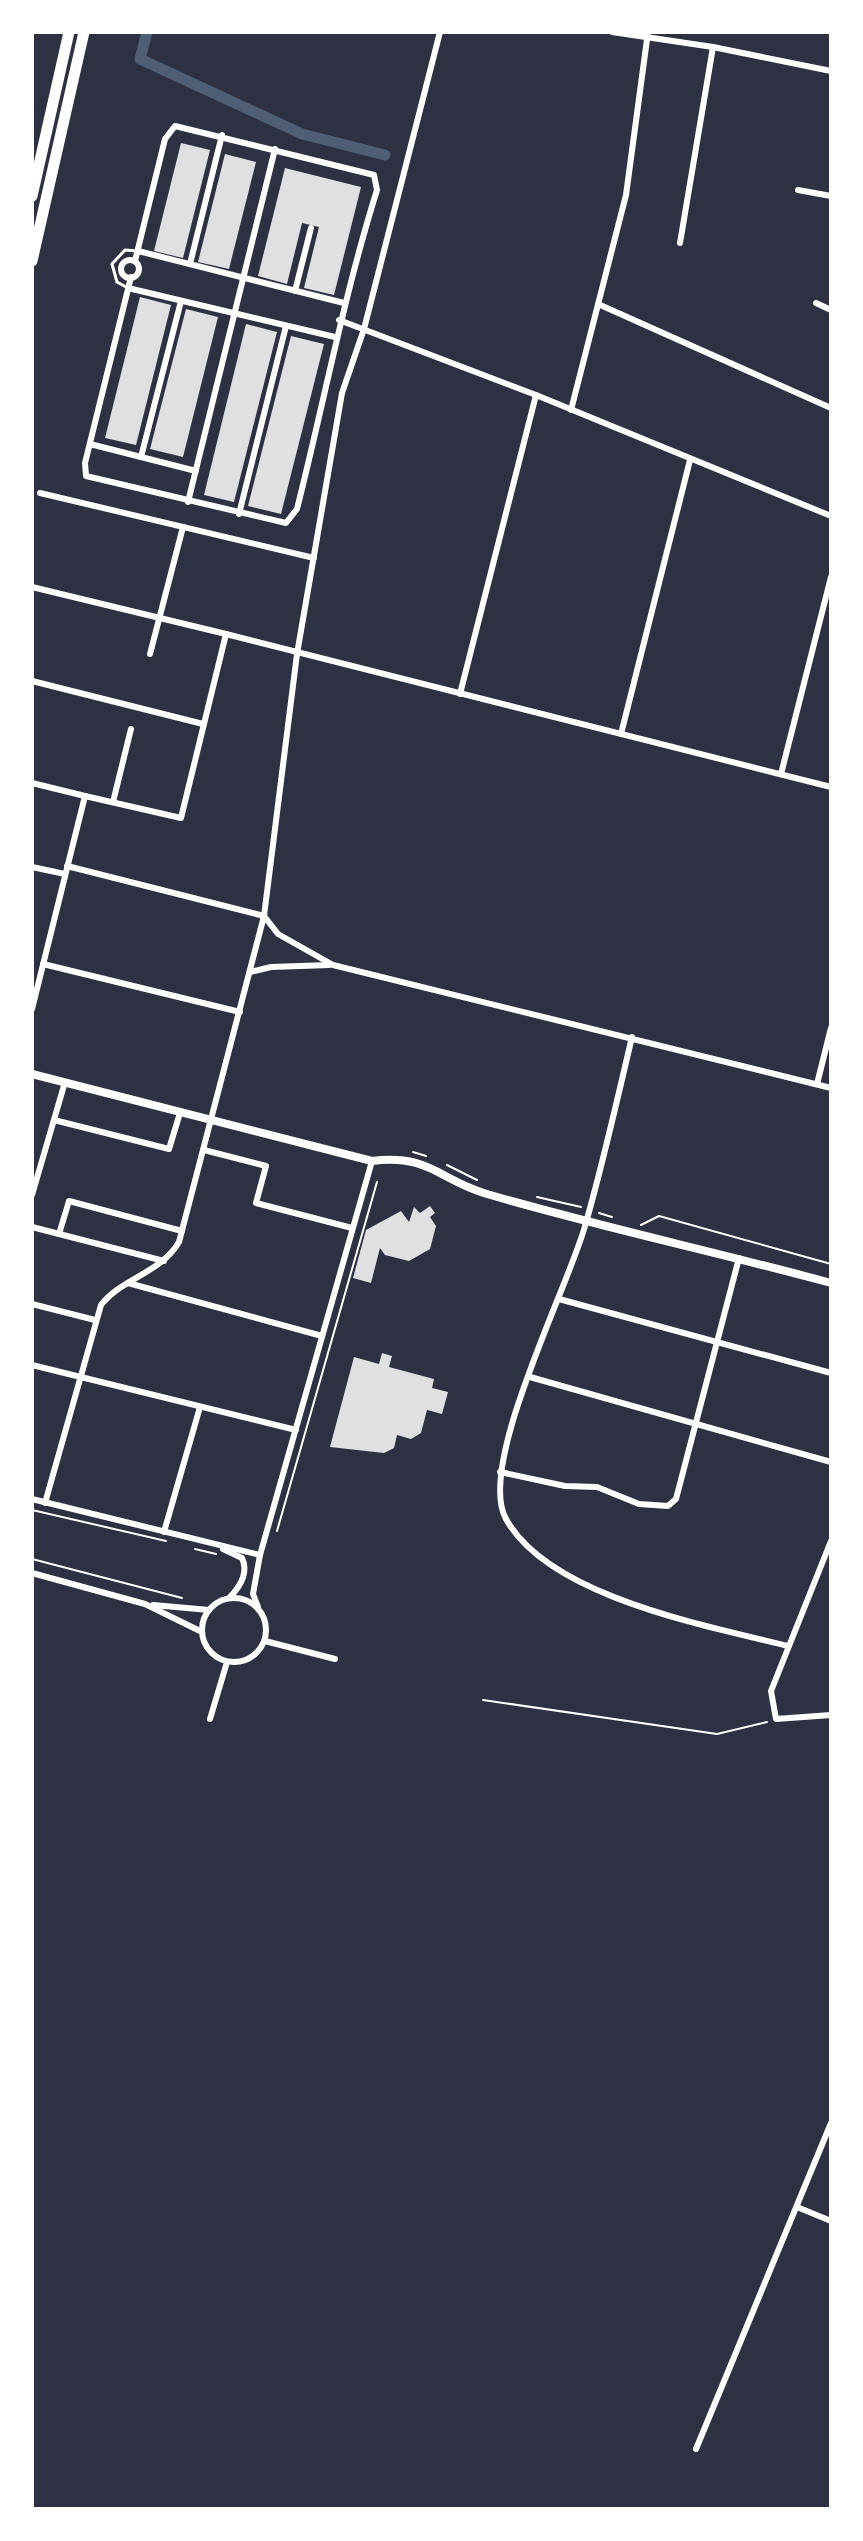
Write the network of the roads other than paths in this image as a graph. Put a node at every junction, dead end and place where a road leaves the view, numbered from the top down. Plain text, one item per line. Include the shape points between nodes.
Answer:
1 (69, 32) edge
2 (84, 32) edge
3 (440, 32) edge
4 (612, 32) edge
5 (647, 35) edge
6 (713, 47) junction
7 (831, 71) edge
8 (222, 135) junction
9 (275, 149) junction
10 (798, 190) dead end
11 (32, 196) edge
12 (831, 196) edge
13 (311, 228) dead end
14 (680, 243) dead end
15 (138, 251) junction
16 (32, 261) edge
17 (135, 261) junction
18 (190, 264) junction
19 (131, 277) junction
20 (243, 278) junction
21 (128, 288) junction
22 (295, 291) junction
23 (181, 301) junction
24 (344, 303) junction
25 (816, 303) dead end
26 (598, 304) junction
27 (831, 310) edge
28 (234, 314) junction
29 (339, 320) junction
30 (286, 326) junction
31 (364, 329) junction
32 (335, 337) junction
33 (536, 395) junction
34 (831, 408) edge
35 (571, 410) junction
36 (90, 444) junction
37 (141, 457) junction
38 (690, 460) junction
39 (196, 471) junction
40 (40, 493) dead end
41 (188, 502) junction
42 (239, 514) junction
43 (831, 516) edge
44 (183, 527) junction
45 (314, 558) junction
46 (831, 577) edge
47 (32, 587) edge
48 (160, 618) junction
49 (226, 634) junction
50 (150, 654) dead end
51 (297, 654) junction
52 (32, 681) edge
53 (460, 694) junction
54 (203, 724) junction
55 (131, 729) dead end
56 (621, 734) junction
57 (781, 774) junction
58 (32, 783) edge
59 (831, 787) edge
60 (85, 796) junction
61 (113, 802) junction
62 (67, 866) junction
63 (32, 867) edge
64 (65, 874) junction
65 (264, 916) junction
66 (43, 964) junction
67 (333, 965) junction
68 (250, 972) junction
69 (32, 1009) edge
70 (240, 1012) junction
71 (831, 1028) edge
72 (632, 1037) junction
73 (32, 1074) edge
74 (65, 1082) junction
75 (817, 1084) junction
76 (831, 1088) edge
77 (180, 1113) junction
78 (54, 1120) junction
79 (212, 1121) junction
80 (204, 1150) junction
81 (372, 1161) junction
82 (32, 1195) edge
83 (587, 1219) junction
84 (32, 1227) edge
85 (352, 1228) junction
86 (182, 1231) junction
87 (59, 1234) junction
88 (739, 1258) junction
89 (164, 1261) junction
90 (128, 1283) junction
91 (831, 1283) edge
92 (559, 1299) junction
93 (32, 1304) edge
94 (95, 1320) junction
95 (322, 1336) junction
96 (717, 1342) junction
97 (32, 1365) edge
98 (831, 1373) edge
99 (530, 1377) junction
100 (79, 1378) junction
101 (200, 1407) junction
102 (695, 1425) junction
103 (296, 1430) junction
104 (831, 1462) edge
105 (500, 1472) junction
106 (32, 1499) edge
107 (45, 1503) junction
108 (164, 1532) junction
109 (831, 1541) edge
110 (212, 1545) junction
111 (260, 1555) junction
112 (32, 1573) edge
113 (229, 1598) junction
114 (145, 1604) junction
115 (258, 1607) junction
116 (209, 1610) junction
117 (202, 1632) junction
118 (265, 1641) junction
119 (788, 1646) junction
120 (335, 1659) dead end
121 (227, 1662) junction
122 (831, 1715) edge
123 (210, 1719) dead end
124 (831, 2123) edge
125 (797, 2207) junction
126 (831, 2221) edge
127 (696, 2449) dead end

1 - 11 highway
2 - 16 highway
3 - 31 street
4 - 5 street
5 - 6 street
5 - 26 street via 626,195
6 - 7 street
6 - 14 street
8 - 9 street
8 - 15 street via 184,126 168,131
8 - 18 street
9 - 20 street
9 - 24 street via 366,171 377,182
10 - 12 street
13 - 22 street
15 - 17 street
15 - 18 street
15 - 21 lane via 125,250 112,264 117,282
17 - 19 street via 139,271
17 - 19 street via 122,267
18 - 20 street
19 - 21 street
20 - 22 street
20 - 28 street
21 - 23 street
21 - 36 street
22 - 24 street
23 - 28 street
23 - 37 street
24 - 29 street
25 - 27 street
26 - 34 street
26 - 35 street
28 - 30 street
28 - 39 street
29 - 31 street
29 - 32 street
30 - 32 street
30 - 42 street
31 - 33 street
31 - 45 street via 342,393
32 - 42 street via 335,358 293,518 279,524
33 - 35 street
33 - 53 street
35 - 38 street
36 - 37 street
36 - 41 street via 86,476
37 - 39 street
38 - 43 street
38 - 56 street
39 - 41 street
40 - 44 street
41 - 42 street
44 - 45 street
44 - 48 street
45 - 51 street
46 - 57 street
47 - 48 street
48 - 49 street
48 - 50 street
49 - 51 street
49 - 54 street
51 - 53 street
51 - 65 street
52 - 54 street
53 - 56 street
54 - 61 street via 181,818
55 - 61 street
56 - 57 street
57 - 59 street
58 - 60 street
60 - 61 street
60 - 62 street
62 - 64 street
62 - 65 street
63 - 64 street
64 - 66 street
65 - 67 street via 278,934
65 - 68 street
66 - 69 street
66 - 70 street
67 - 68 street
67 - 72 street
68 - 70 street
70 - 79 street
71 - 75 street
72 - 75 street
72 - 83 street
73 - 74 street
74 - 77 street
74 - 78 street
75 - 76 street
77 - 78 street via 169,1149
77 - 79 street
78 - 82 street
79 - 80 street
79 - 81 street
80 - 85 street via 266,1166 256,1203
80 - 86 street
81 - 83 street via 428,1165 483,1193
81 - 85 street
83 - 88 street
83 - 92 street
84 - 87 street
85 - 95 street
86 - 87 street via 69,1201
86 - 89 street
87 - 89 street
88 - 91 street
88 - 96 street
89 - 90 street
90 - 94 street via 111,1292
90 - 95 street
92 - 96 street
92 - 99 street
93 - 94 street
94 - 100 street
95 - 103 street
96 - 98 street
96 - 102 street
97 - 100 street
99 - 102 street
99 - 105 street
100 - 101 street
100 - 107 street
101 - 103 street
101 - 108 street
102 - 104 street
102 - 105 street via 676,1499 660,1508 597,1487
103 - 111 street
105 - 119 street via 500,1507 507,1522 570,1576 640,1608
106 - 107 street
107 - 108 street
108 - 110 street
109 - 119 street
110 - 111 street
110 - 113 street via 244,1562 242,1579
111 - 115 street via 253,1594
112 - 114 street
113 - 115 street
113 - 116 street
114 - 116 street
114 - 117 street
115 - 118 street via 266,1623
116 - 117 street
117 - 121 street via 209,1651
118 - 120 street
118 - 121 street via 246,1661
119 - 122 street via 771,1691 776,1719
121 - 123 street
124 - 125 street
125 - 126 street
125 - 127 street

